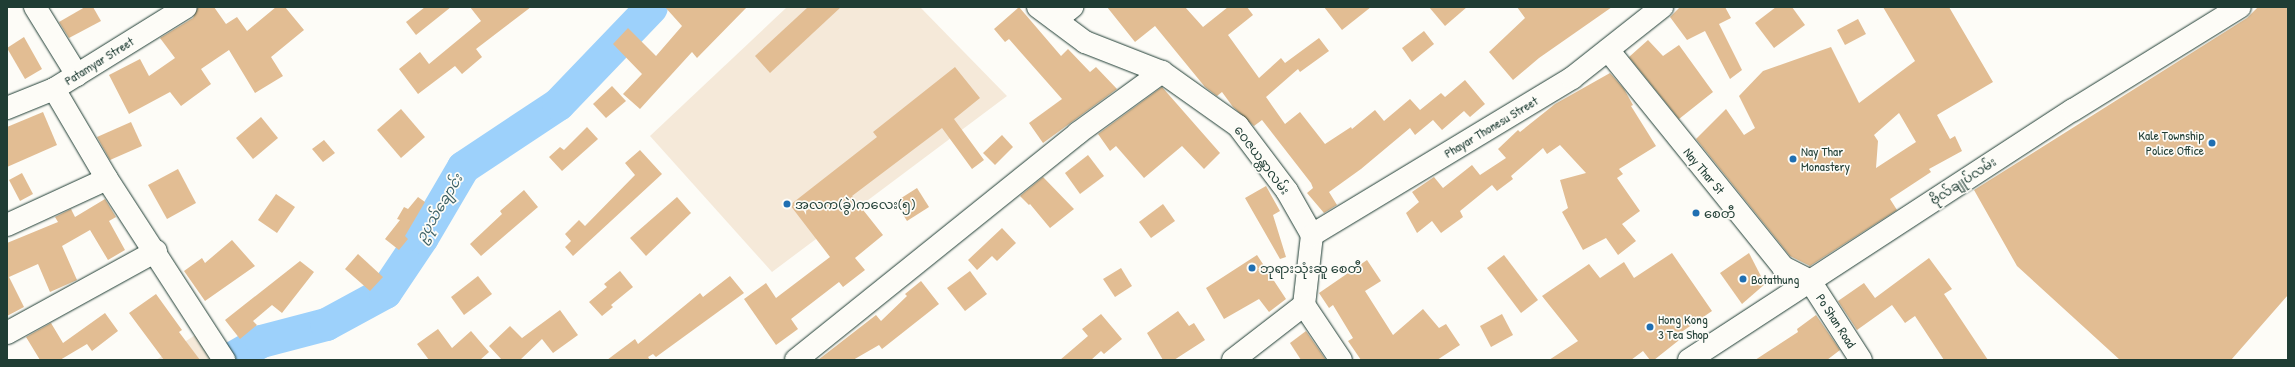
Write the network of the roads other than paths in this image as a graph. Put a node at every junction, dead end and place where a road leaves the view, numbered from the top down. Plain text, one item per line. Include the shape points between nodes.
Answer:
1 (35, 7) edge
2 (1038, 7) edge
3 (1662, 7) edge
4 (2240, 7) edge
5 (177, 10) edge
6 (1064, 13) edge
7 (1608, 50) junction
8 (1162, 72) junction
9 (77, 75) junction
10 (54, 89) junction
11 (7, 108) edge
12 (107, 180) junction
13 (7, 226) edge
14 (1312, 235) junction
15 (156, 251) junction
16 (1810, 281) junction
17 (1304, 305) junction
18 (7, 333) edge
19 (224, 360) edge
20 (796, 360) edge
21 (1233, 360) edge
22 (1340, 360) edge
23 (1689, 360) edge
24 (1861, 360) edge

1 - 9 street
2 - 6 street, ဝေဇယန္တာလမ်း
3 - 7 street, Phayar Thonesu Street
4 - 16 street, ဗိုလ်ချုပ်လမ်း via 2073,110
5 - 9 street, Patamyar Street
6 - 8 street, ဝေဇယန္တာလမ်း via 1085,42
7 - 14 street, Phayar Thonesu Street via 1572,78
7 - 16 street, Nay Thar St via 1783,267
8 - 14 street, ဝေဇယန္တာလမ်း via 1238,126 1287,191
8 - 20 street via 1078,133
9 - 10 street, Patamyar Street
10 - 11 street, Patamyar Street
10 - 12 street
12 - 13 street
12 - 15 street
14 - 17 street
15 - 18 street
15 - 19 street
16 - 23 street, ဗိုလ်ချုပ်လမ်း
16 - 24 street, Po Shan Road
17 - 21 street
17 - 22 street

